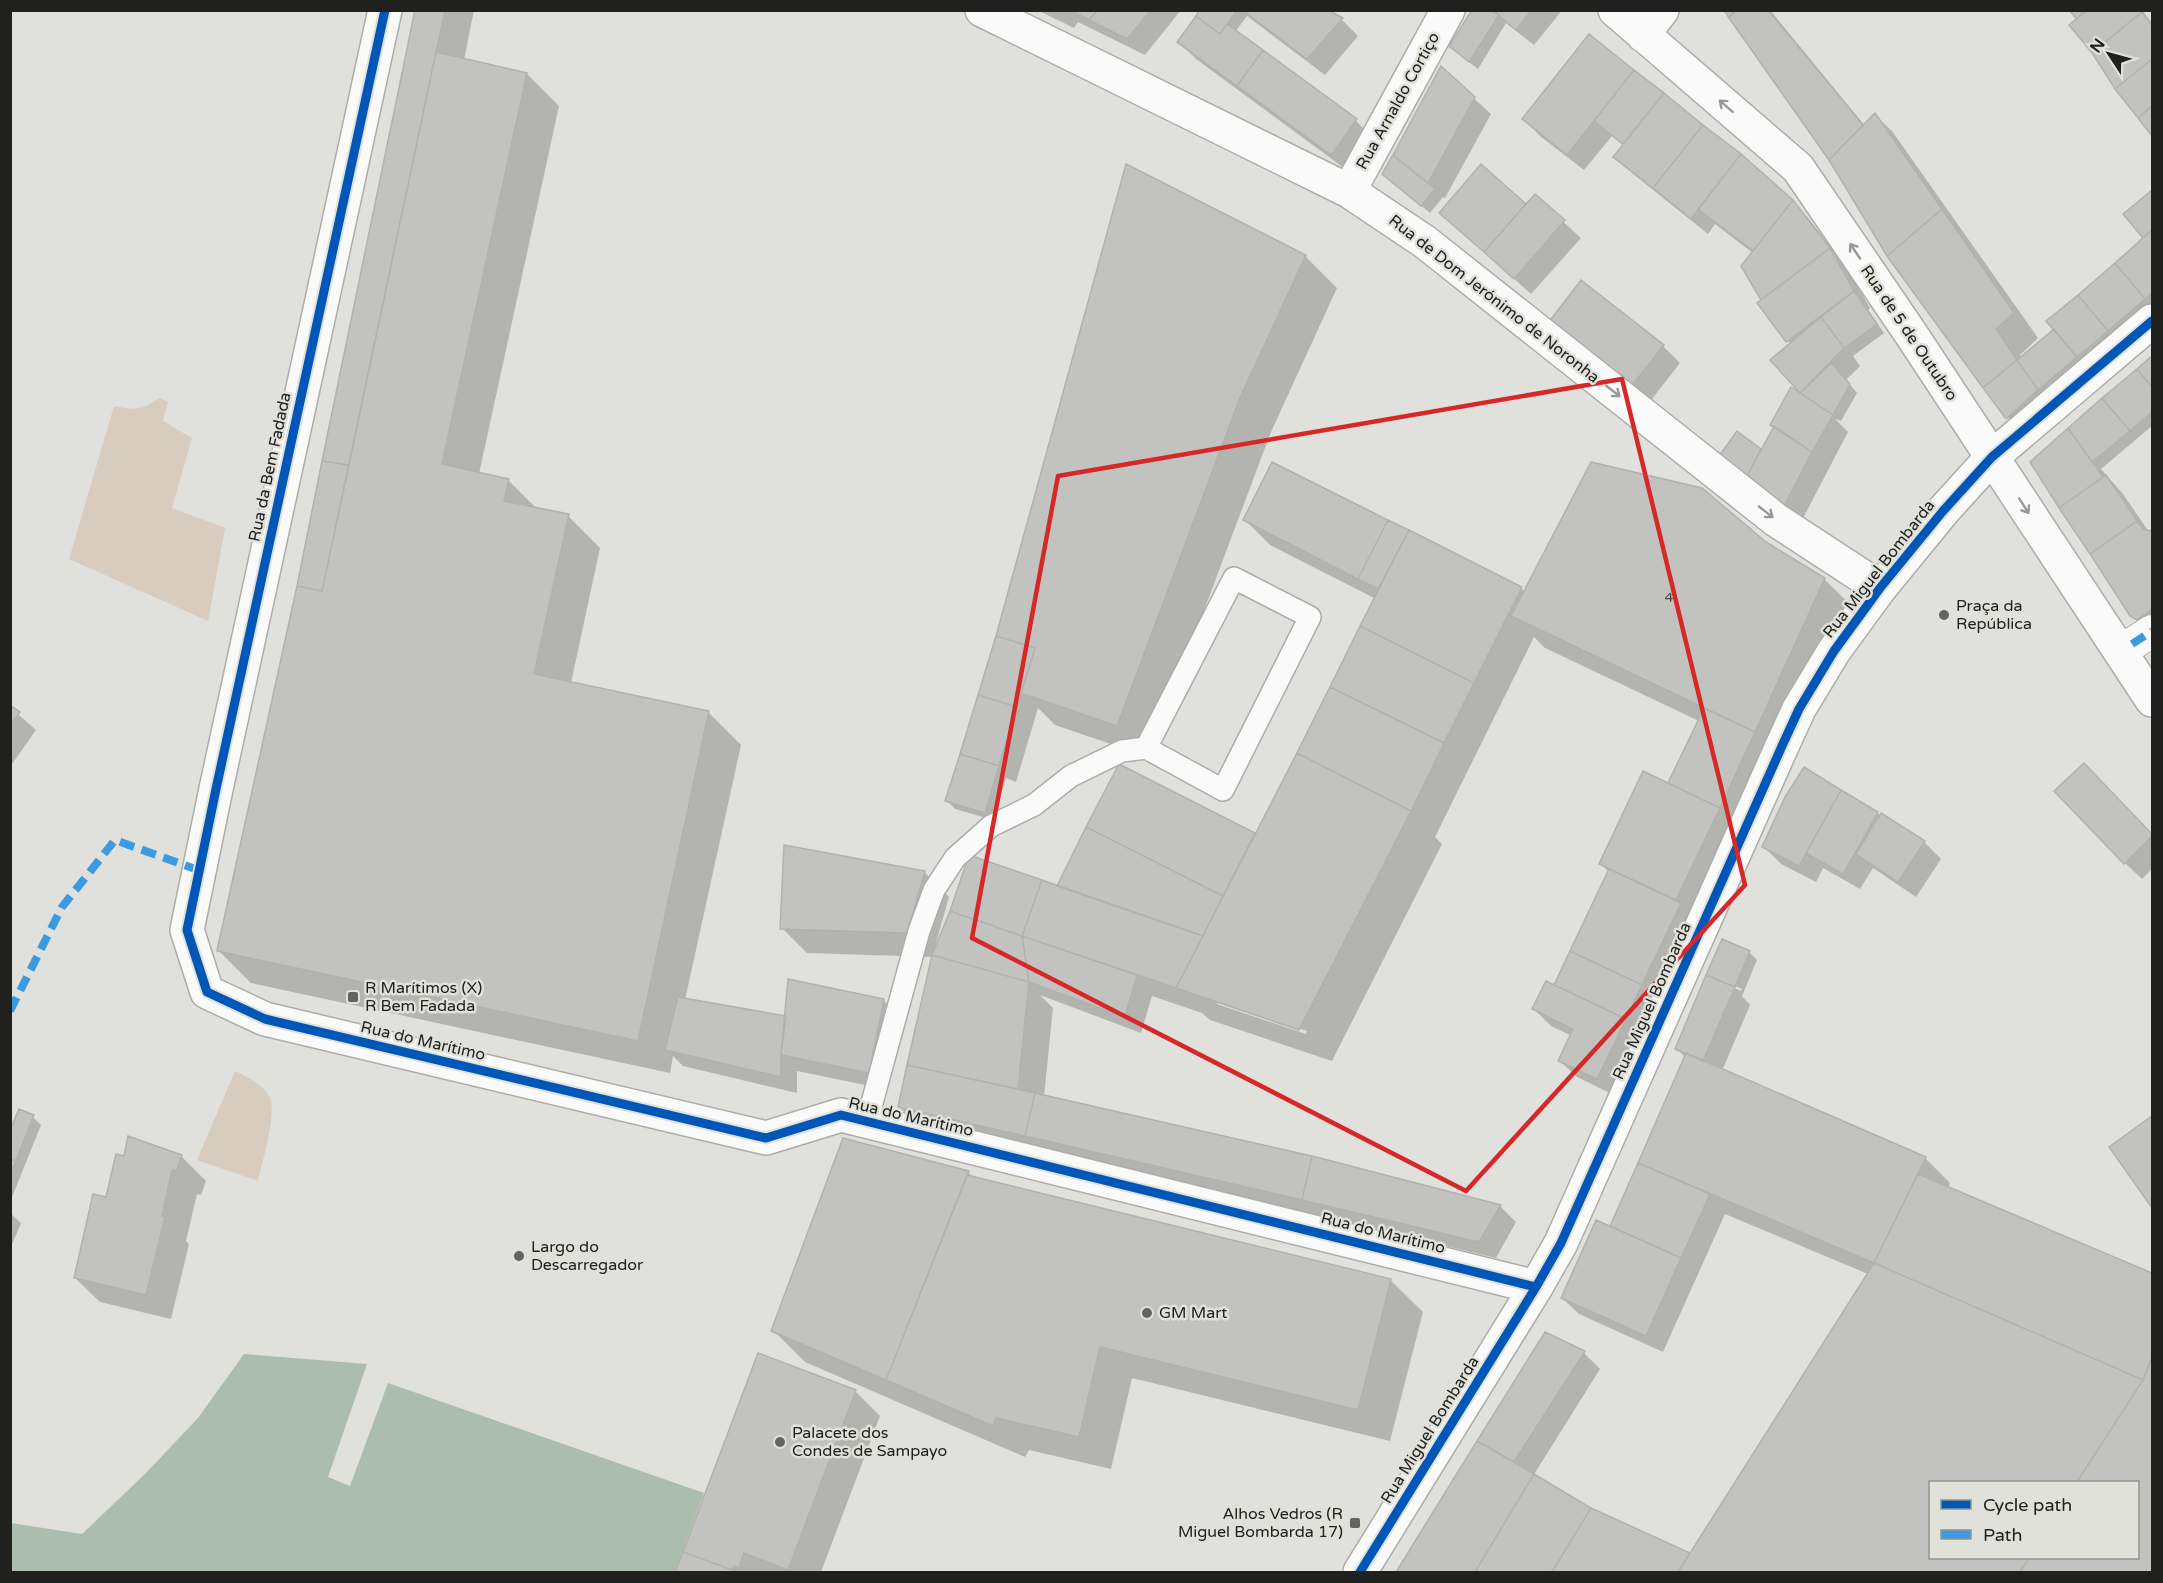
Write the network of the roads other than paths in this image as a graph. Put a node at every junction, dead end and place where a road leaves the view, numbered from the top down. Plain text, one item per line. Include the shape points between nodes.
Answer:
1 (385, 10) edge
2 (982, 10) edge
3 (1448, 10) edge
4 (1615, 10) edge
5 (1653, 23) edge
6 (1349, 191) junction
7 (2152, 321) edge
8 (1992, 457) junction
9 (1880, 588) junction
10 (2152, 700) edge
11 (1146, 748) junction
12 (187, 930) joint
13 (867, 1121) junction
14 (1536, 1287) junction
15 (1360, 1572) edge

1 - 12 street, Rua da Bem Fadada
2 - 6 street, Rua de Dom Jerónimo de Noronha
3 - 6 street, Rua Arnaldo Cortiço
4 - 5 street, Rua de 5 de Outubro
8 -> 5 street, Rua de 5 de Outubro via 1798,168
6 -> 9 street, Rua de Dom Jerónimo de Noronha via 1425,242 1776,520
7 - 8 street, Rua Miguel Bombarda
8 - 9 street, Rua Miguel Bombarda
8 -> 10 street, Rua de 5 de Outubro
9 - 14 street, Rua Miguel Bombarda via 1834,651 1799,710 1561,1243
11 - 11 lane via 1223,790 1310,617 1234,578
11 - 13 lane via 1122,751 1071,776 1034,805 991,826 956,858 934,890 919,931
12 - 13 street, Rua do Marítimo via 207,992 266,1019 766,1138 841,1114
13 - 14 street, Rua do Marítimo
14 - 15 street, Rua Miguel Bombarda

